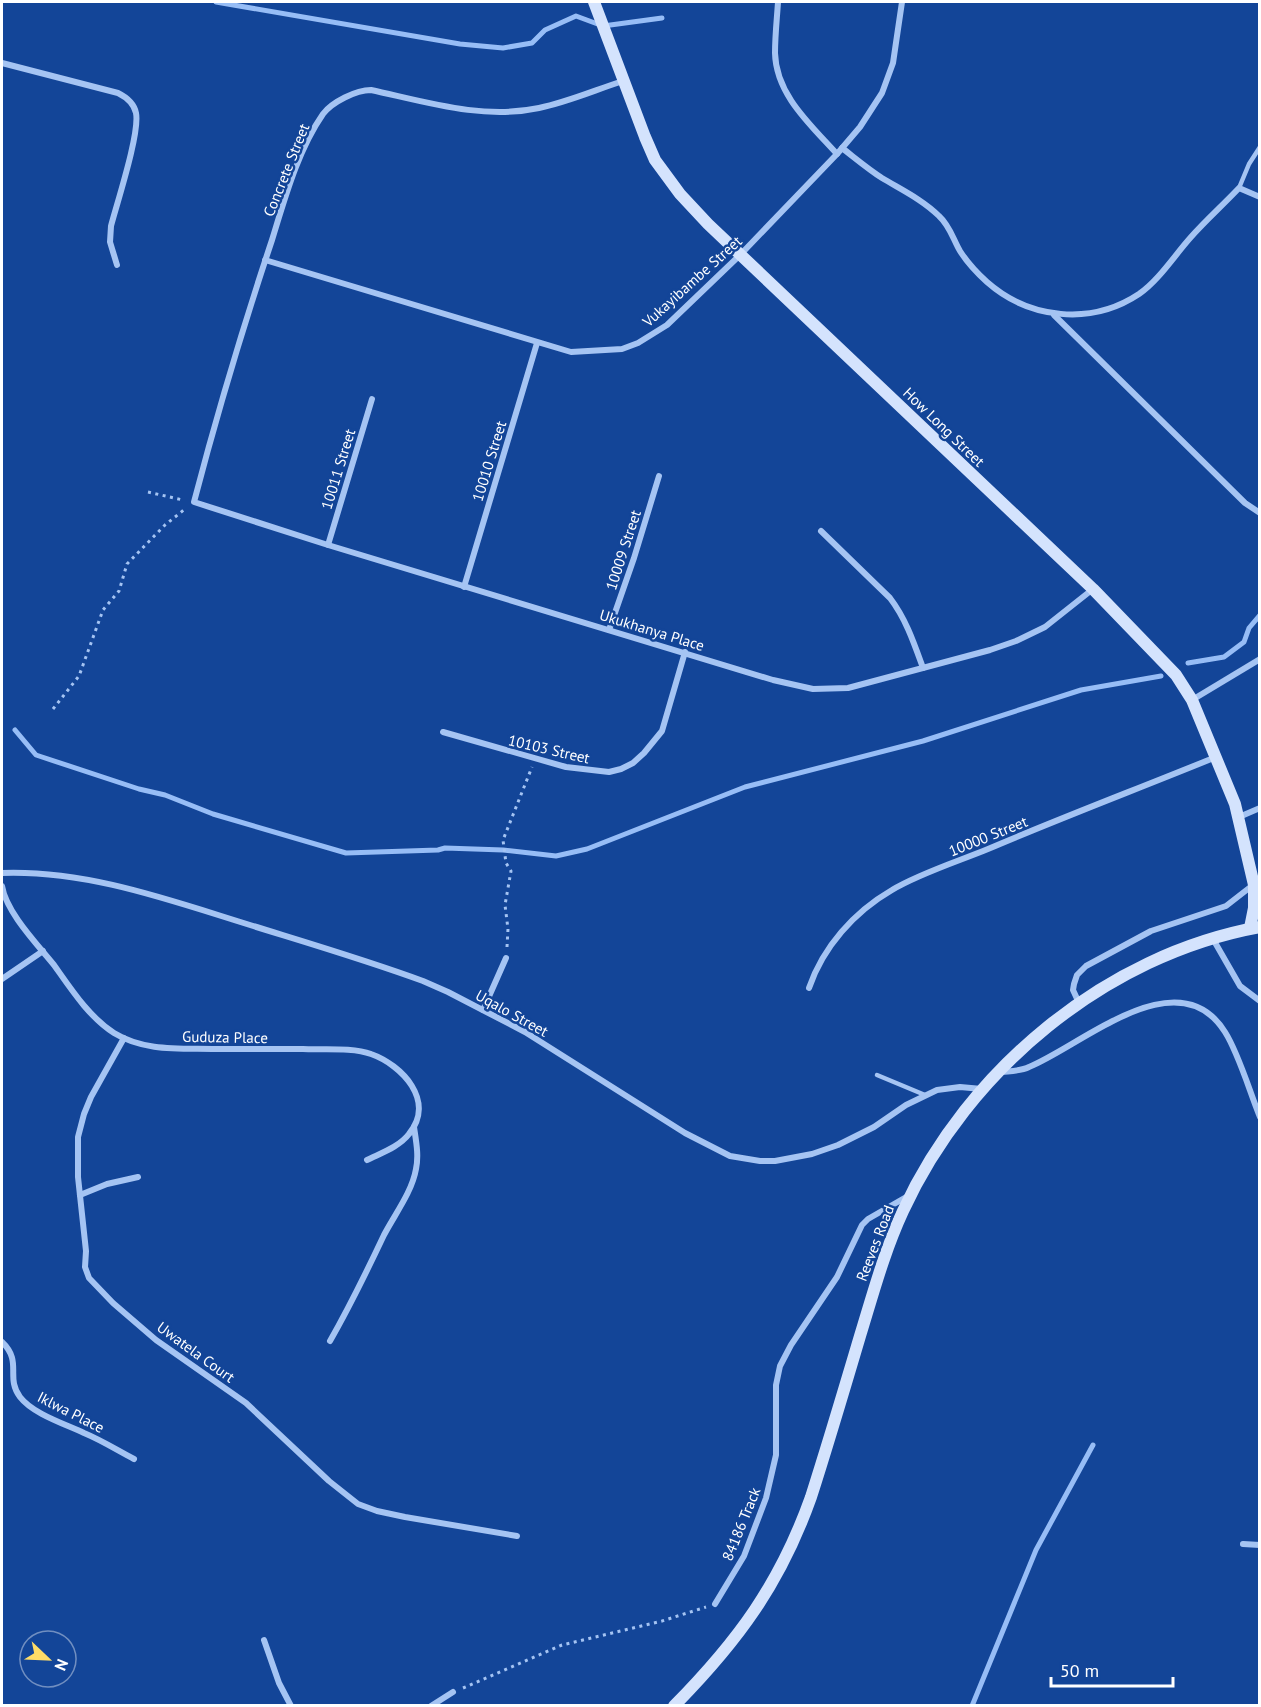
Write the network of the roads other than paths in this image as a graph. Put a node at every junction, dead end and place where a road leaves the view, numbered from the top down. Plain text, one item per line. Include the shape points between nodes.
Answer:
1 (594, 2) edge
2 (778, 2) edge
3 (902, 2) edge
4 (2, 63) edge
5 (623, 81) junction
6 (1260, 147) edge
7 (840, 151) junction
8 (1239, 188) junction
9 (1260, 197) edge
10 (741, 254) junction
11 (265, 260) junction
12 (117, 266) dead end
13 (1053, 314) junction
14 (537, 343) junction
15 (372, 399) dead end
16 (659, 477) dead end
17 (194, 502) joint
18 (1260, 513) edge
19 (821, 531) dead end
20 (327, 545) junction
21 (464, 587) junction
22 (1093, 589) junction
23 (609, 630) junction
24 (685, 652) junction
25 (1260, 659) edge
26 (923, 668) junction
27 (1192, 700) junction
28 (442, 732) dead end
29 (1216, 757) junction
30 (1260, 808) edge
31 (1239, 818) junction
32 (2, 873) edge
33 (2, 886) edge
34 (1257, 886) edge
35 (1255, 927) edge
36 (1213, 938) junction
37 (43, 951) junction
38 (506, 958) road end
39 (2, 979) edge
40 (809, 988) dead end
41 (1260, 1001) edge
42 (1079, 1003) junction
43 (483, 1010) junction
44 (124, 1038) junction
45 (999, 1072) junction
46 (877, 1075) dead end
47 (982, 1089) junction
48 (925, 1095) junction
49 (1260, 1118) edge
50 (414, 1127) junction
51 (367, 1160) dead end
52 (138, 1177) dead end
53 (80, 1195) junction
54 (911, 1195) junction
55 (330, 1341) dead end
56 (2, 1342) edge
57 (134, 1458) dead end
58 (517, 1536) dead end
59 (1243, 1544) dead end
60 (1260, 1545) edge
61 (715, 1604) road end
62 (264, 1640) dead end
63 (453, 1692) road end
64 (291, 1706) edge
65 (430, 1706) edge
66 (674, 1706) edge

1 - 5 street, How Long Street
2 - 7 street via 775,54 784,87 799,112
3 - 7 street, Vukayibambe Street via 894,55 882,93
4 - 12 street via 118,93 135,110 135,133 111,226 110,242
5 - 10 street, How Long Street via 655,160 708,224
5 - 11 street, Concrete Street via 540,108 502,112 446,107 371,90 356,93 328,108 312,134
6 - 8 lane
7 - 10 street, Vukayibambe Street
7 - 13 street via 941,217 968,262 988,282 1019,304
8 - 9 street
8 - 13 street via 1139,294 1100,310
10 - 14 street, Vukayibambe Street via 667,324 638,343 571,352
10 - 22 street, How Long Street
11 - 14 street, Vukayibambe Street
11 - 17 street, Concrete Street
13 - 18 street via 1245,503
14 - 21 street, 10010 Street
15 - 20 street, 10011 Street
16 - 23 street, 10009 Street
17 - 20 street, Ukukhanya Place
19 - 26 street via 899,610
20 - 21 street, Ukukhanya Place
21 - 23 street, Ukukhanya Place
22 - 26 street, Ukukhanya Place via 1029,636
22 - 27 street, How Long Street via 1168,665
23 - 24 street, Ukukhanya Place
24 - 26 street, Ukukhanya Place via 813,689 848,688
24 - 28 street, 10103 Street via 662,731 633,763 609,772 566,767
25 - 27 street
27 - 29 street, How Long Street
29 - 31 street, How Long Street
29 - 40 street, 10000 Street via 892,889 838,936 824,954
30 - 31 street
31 - 34 street, How Long Street
32 - 43 street, Uqalo Street via 48,873 104,882 396,971
33 - 37 street, Guduza Place via 9,907
34 - 35 street, How Long Street
34 - 42 street via 1226,906 1151,931 1086,966 1074,984
35 - 36 street, Reeves Road
36 - 41 street via 1240,986
36 - 42 street, Reeves Road via 1159,958
37 - 39 street
37 - 44 street, Guduza Place via 87,1008
38 - 43 street
42 - 45 street, Reeves Road
43 - 48 street, Uqalo Street via 525,1032 685,1133 730,1156 775,1161 812,1154 874,1127
44 - 50 street, Guduza Place via 157,1048 369,1053 392,1065 412,1085 418,1112
44 - 53 street, Uwatela Court via 84,1114 77,1154
45 - 47 street, Reeves Road
45 - 49 street via 1031,1066 1118,1018 1155,1004 1182,1003 1200,1008 1225,1032
46 - 48 lane
47 - 48 street, Uqalo Street via 944,1088
47 - 54 street, Reeves Road via 940,1145
50 - 51 street via 397,1145
50 - 55 street, Guduza Place via 417,1156 413,1181
52 - 53 street
53 - 58 street, Uwatela Court via 89,1278 156,1340 246,1403 336,1487 358,1504 377,1511
54 - 61 street, 84186 Track via 862,1226 837,1277 785,1356 777,1380 776,1455 766,1498 744,1556
54 - 66 street, Reeves Road via 887,1249 811,1497 783,1566 741,1631
56 - 57 street, Iklwa Place via 14,1360 15,1389 21,1399
59 - 60 street
62 - 64 street
63 - 65 street

